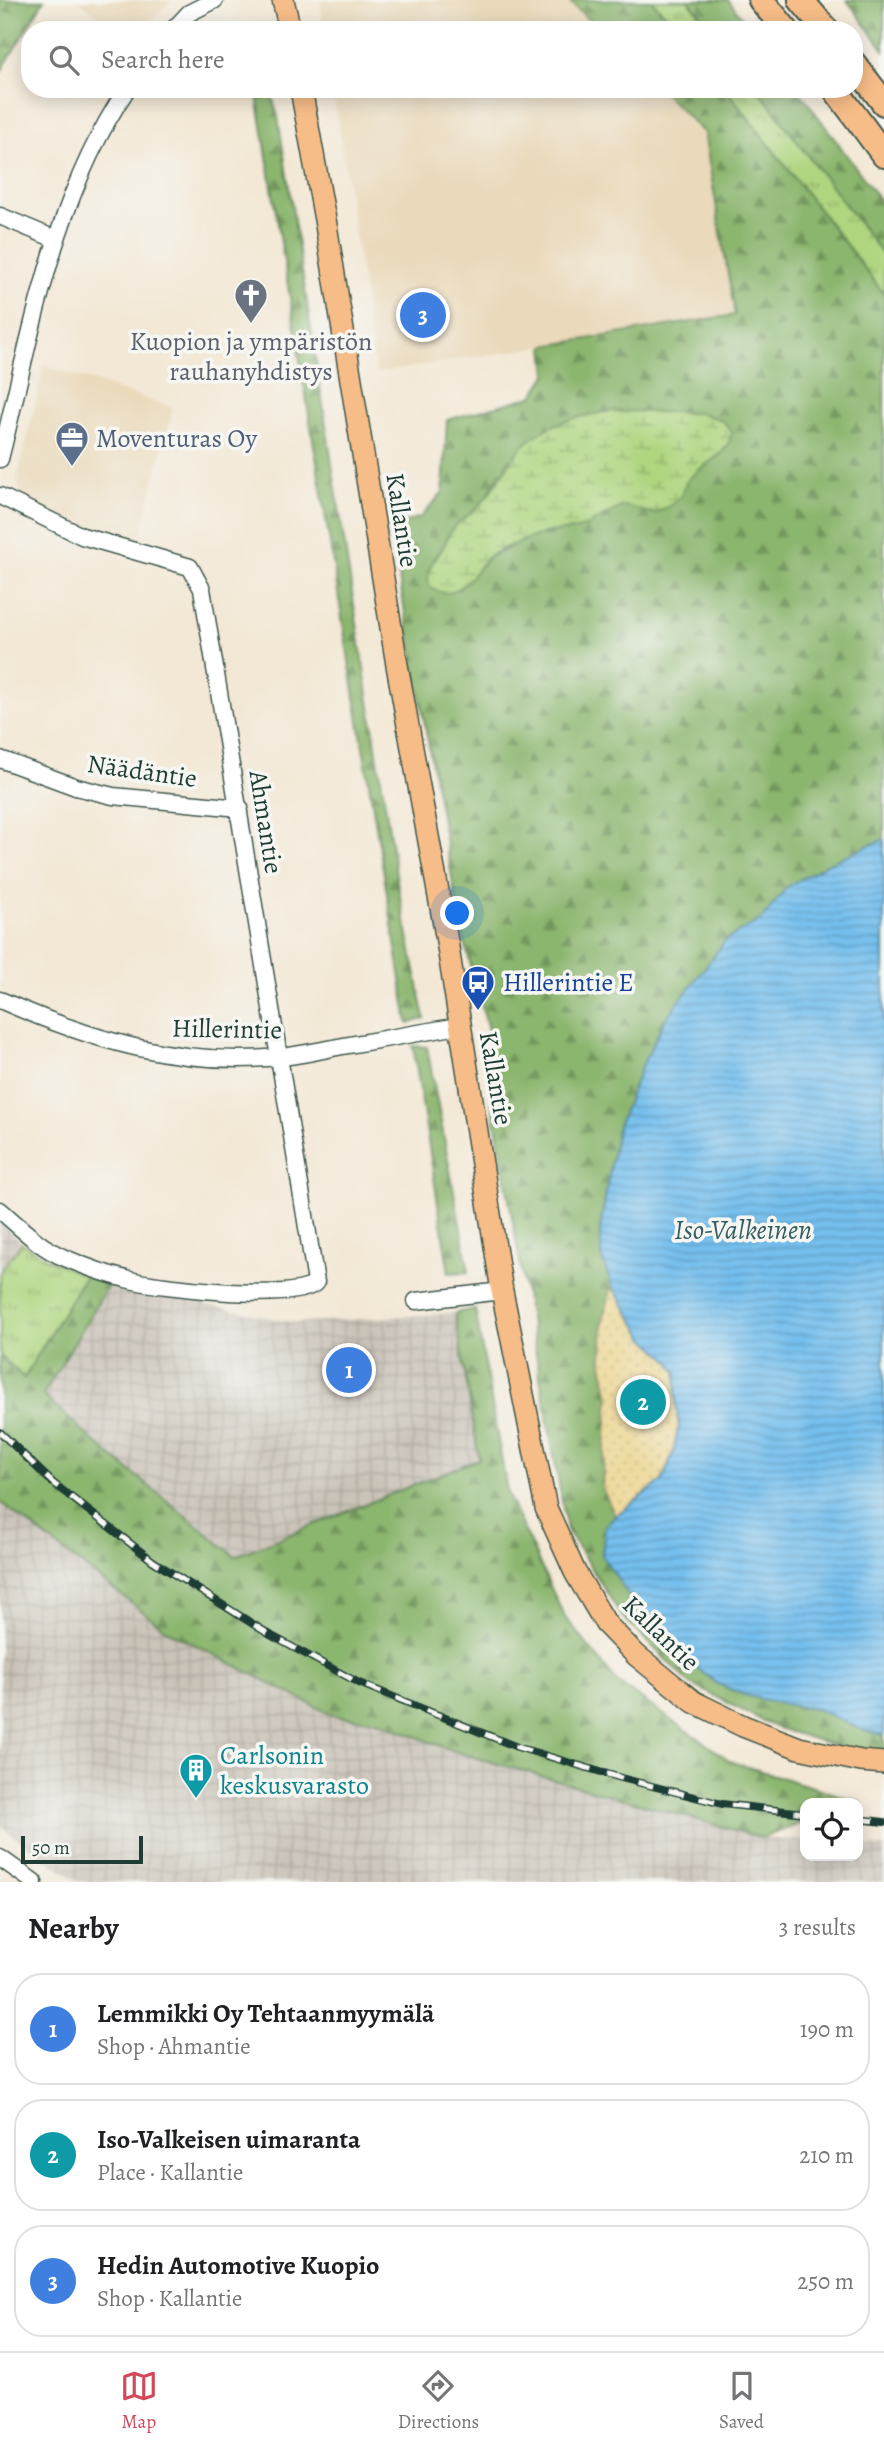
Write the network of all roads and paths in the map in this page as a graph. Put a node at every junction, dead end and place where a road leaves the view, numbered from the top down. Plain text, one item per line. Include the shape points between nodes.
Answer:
1 (215, 0) edge
2 (283, 0) edge
3 (761, 0) edge
4 (801, 0) edge
5 (182, 21) edge
6 (288, 21) edge
7 (778, 21) edge
8 (818, 21) edge
9 (863, 76) edge
10 (122, 98) edge
11 (303, 98) edge
12 (842, 98) edge
13 (884, 103) edge
14 (884, 155) edge
15 (0, 216) edge
16 (55, 239) junction
17 (0, 459) edge
18 (0, 496) edge
19 (0, 759) edge
20 (240, 808) junction
21 (0, 1000) edge
22 (459, 1026) junction
23 (279, 1057) junction
24 (0, 1210) edge
25 (502, 1291) junction
26 (416, 1301) dead end
27 (884, 1763) edge
28 (0, 1858) edge
29 (34, 1882) edge

1 - 5 street
2 - 6 main road
3 - 7 highway
4 - 8 highway
9 - 13 highway
10 - 16 street via 95,144
11 - 22 main road, Kallantie
12 - 14 highway
15 - 16 street
16 - 17 street
18 - 20 street, Ahmantie via 82,536 190,567 202,589
19 - 20 street, Näädäntie via 113,796
20 - 23 street, Ahmantie
21 - 23 street, Hillerintie via 103,1040 162,1053
22 - 23 street, Hillerintie
22 - 25 main road, Kallantie
23 - 24 street, Ahmantie via 316,1276 312,1288 262,1293 205,1291 128,1280 62,1257
25 - 26 street
25 - 27 main road, Kallantie via 547,1508 575,1572 606,1624 694,1702 799,1748
28 - 29 street

